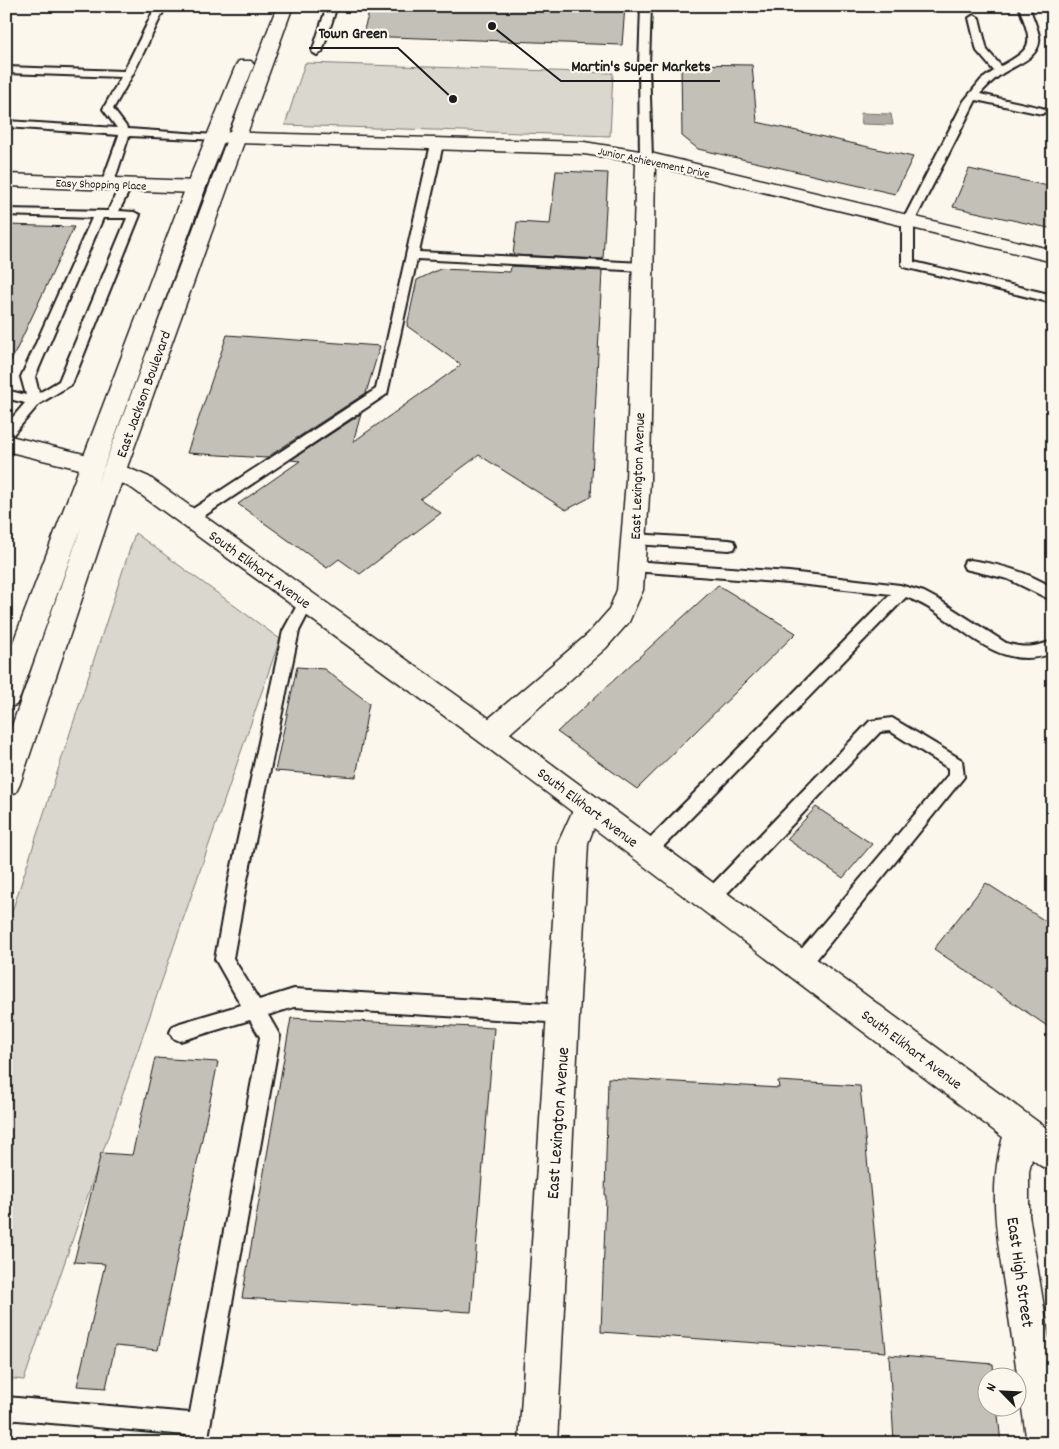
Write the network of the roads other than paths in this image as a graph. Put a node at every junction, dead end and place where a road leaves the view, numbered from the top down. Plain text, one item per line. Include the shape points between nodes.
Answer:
1 (160, 6) edge
2 (286, 6) edge
3 (332, 6) edge
4 (646, 6) edge
5 (1024, 6) edge
6 (974, 18) dead end
7 (259, 28) dead end
8 (318, 52) dead end
9 (6, 70) edge
10 (1000, 71) junction
11 (128, 74) junction
12 (973, 96) junction
13 (1042, 111) dead end
14 (7, 124) edge
15 (125, 132) junction
16 (215, 138) junction
17 (236, 138) junction
18 (437, 144) junction
19 (646, 158) junction
20 (6, 180) edge
21 (116, 185) junction
22 (196, 187) junction
23 (6, 212) edge
24 (106, 214) junction
25 (908, 222) junction
26 (414, 255) junction
27 (1053, 256) edge
28 (643, 268) junction
29 (1053, 299) edge
30 (6, 394) edge
31 (34, 401) junction
32 (6, 434) edge
33 (6, 443) edge
34 (103, 467) junction
35 (190, 518) junction
36 (634, 539) junction
37 (728, 545) dead end
38 (970, 565) dead end
39 (633, 566) junction
40 (902, 592) junction
41 (1053, 595) edge
42 (306, 602) junction
43 (1053, 647) edge
44 (6, 697) edge
45 (490, 734) junction
46 (6, 784) edge
47 (588, 806) junction
48 (648, 851) junction
49 (711, 898) junction
50 (800, 965) junction
51 (254, 1010) junction
52 (564, 1014) junction
53 (180, 1032) dead end
54 (1021, 1132) junction
55 (1053, 1154) edge
56 (6, 1408) edge
57 (197, 1434) edge
58 (538, 1443) edge
59 (1046, 1443) edge

1 - 11 lane
2 - 17 main road, East Jackson Boulevard
3 - 8 lane
4 - 19 lane
5 - 10 lane via 1034,37 1034,48
6 - 10 lane via 982,51
7 - 16 main road, East Jackson Boulevard
9 - 11 lane
10 - 12 lane
11 - 15 lane via 108,109
12 - 13 lane
12 - 25 lane
14 - 15 lane
15 - 16 lane
15 - 21 lane
16 - 17 main road, Junior Achievement Drive
16 - 22 main road, East Jackson Boulevard
17 - 18 main road, Junior Achievement Drive
17 - 34 main road, East Jackson Boulevard
18 - 19 main road, Junior Achievement Drive via 584,148
18 - 26 lane
19 - 25 main road, Junior Achievement Drive
19 - 28 main road, East Lexington Avenue
20 - 21 main road, Easy Shopping Place
21 - 22 main road, Easy Shopping Place
21 - 24 lane
22 - 34 main road, East Jackson Boulevard via 107,429
23 - 24 lane
24 - 31 lane via 28,377
24 - 31 lane via 134,215 65,384
25 - 27 main road, Junior Achievement Drive
25 - 29 lane via 908,264
26 - 28 lane
26 - 35 lane via 382,391
28 - 36 main road, East Lexington Avenue
30 - 31 lane
31 - 32 lane
33 - 34 main road, South Elkhart Avenue
34 - 35 main road, South Elkhart Avenue via 141,483
34 - 44 main road, East Jackson Boulevard
34 - 46 main road, East Jackson Boulevard
35 - 42 main road, South Elkhart Avenue
36 - 37 lane
36 - 39 main road, East Lexington Avenue
38 - 41 lane via 1020,578
39 - 40 lane via 802,579
39 - 45 main road, East Lexington Avenue via 630,590 620,615 597,641
40 - 43 lane via 934,603 978,635 1017,654 1036,654
40 - 48 lane
42 - 45 main road, South Elkhart Avenue
42 - 51 lane via 291,631 224,959
45 - 47 main road, South Elkhart Avenue
47 - 48 main road, South Elkhart Avenue
47 - 52 main road, East Lexington Avenue via 573,843
48 - 49 main road, South Elkhart Avenue
49 - 50 main road, South Elkhart Avenue
49 - 50 lane via 876,726 892,724 956,765 956,776
50 - 54 main road, South Elkhart Avenue
51 - 52 lane via 294,998
51 - 53 lane
51 - 57 lane via 270,1036
52 - 58 main road, East Lexington Avenue
54 - 55 main road, South Elkhart Avenue
54 - 59 main road, East High Street via 1012,1172 1012,1215
56 - 57 lane

